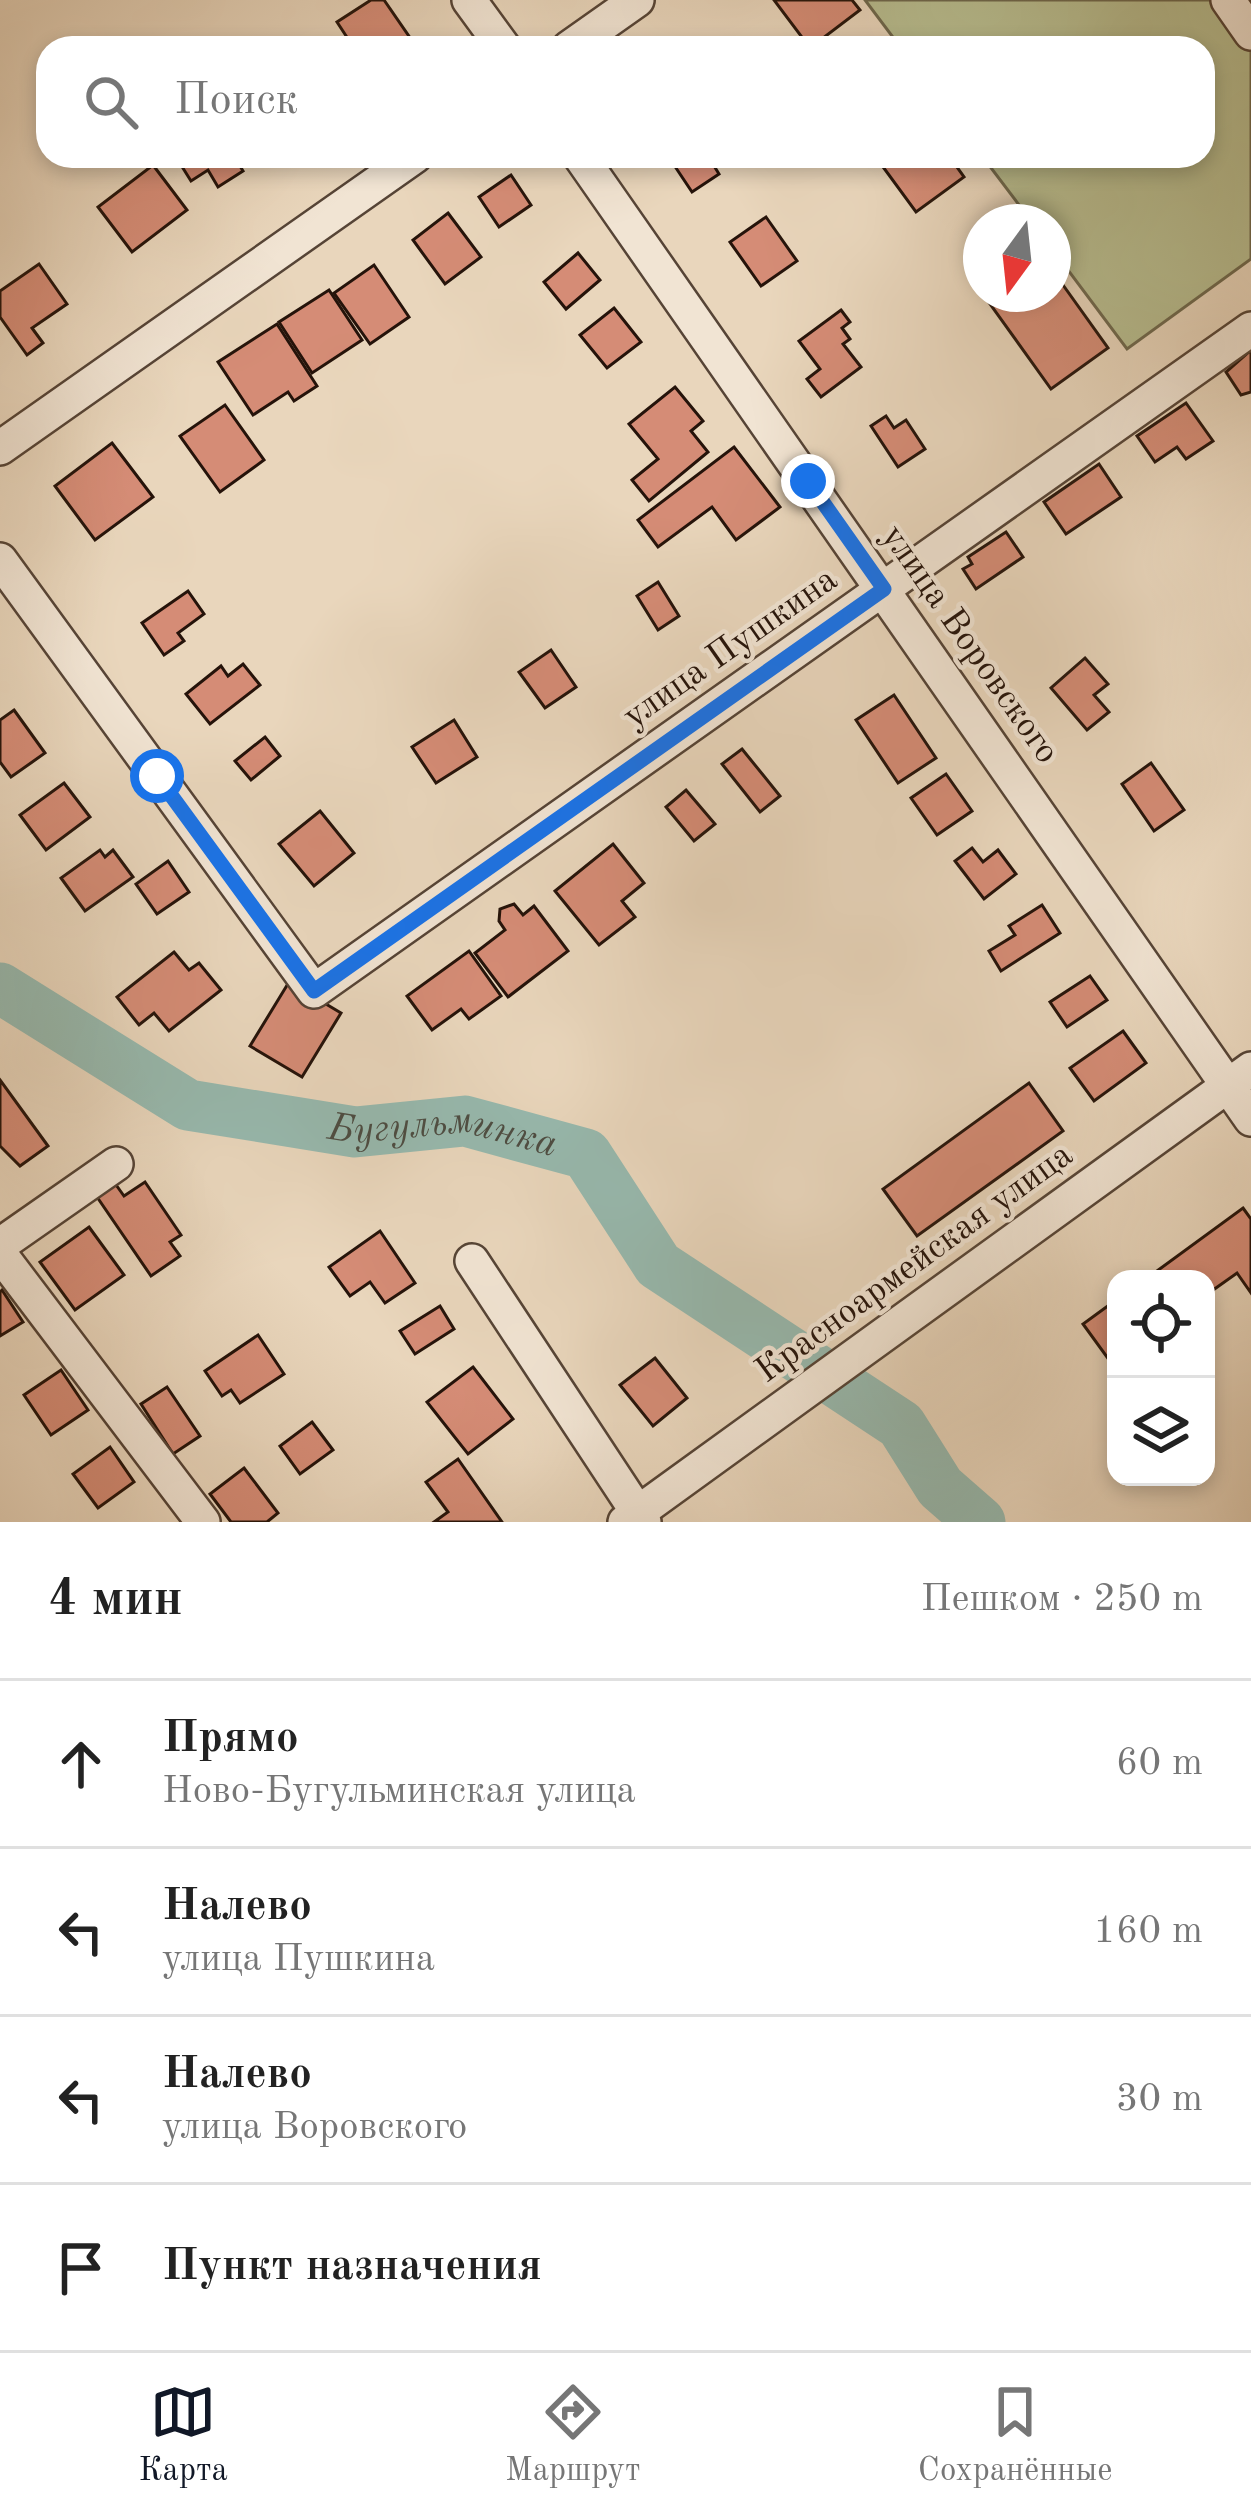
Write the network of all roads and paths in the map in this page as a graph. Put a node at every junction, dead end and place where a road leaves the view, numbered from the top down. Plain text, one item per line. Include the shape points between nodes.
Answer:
1 (469, 0) edge
2 (637, 0) edge
3 (1228, 0) edge
4 (1251, 33) edge
5 (495, 36) edge
6 (586, 36) edge
7 (399, 168) edge
8 (588, 168) edge
9 (1251, 329) edge
10 (0, 448) edge
11 (0, 560) edge
12 (884, 589) junction
13 (1238, 1078) edge
14 (1251, 1119) edge
15 (116, 1164) dead end
16 (0, 1250) edge
17 (472, 1261) dead end
18 (635, 1519) edge
19 (203, 1522) edge

1 - 5 street
2 - 6 street
3 - 4 street
7 - 10 street
8 - 12 street, улица Воровского
9 - 12 street, улица Пушкина
11 - 12 street, улица Пушкина via 314,991
12 - 13 street, улица Воровского
13 - 14 street, улица Воровского
13 - 18 street, Красноармейская улица
15 - 16 street
16 - 19 street
17 - 18 street

